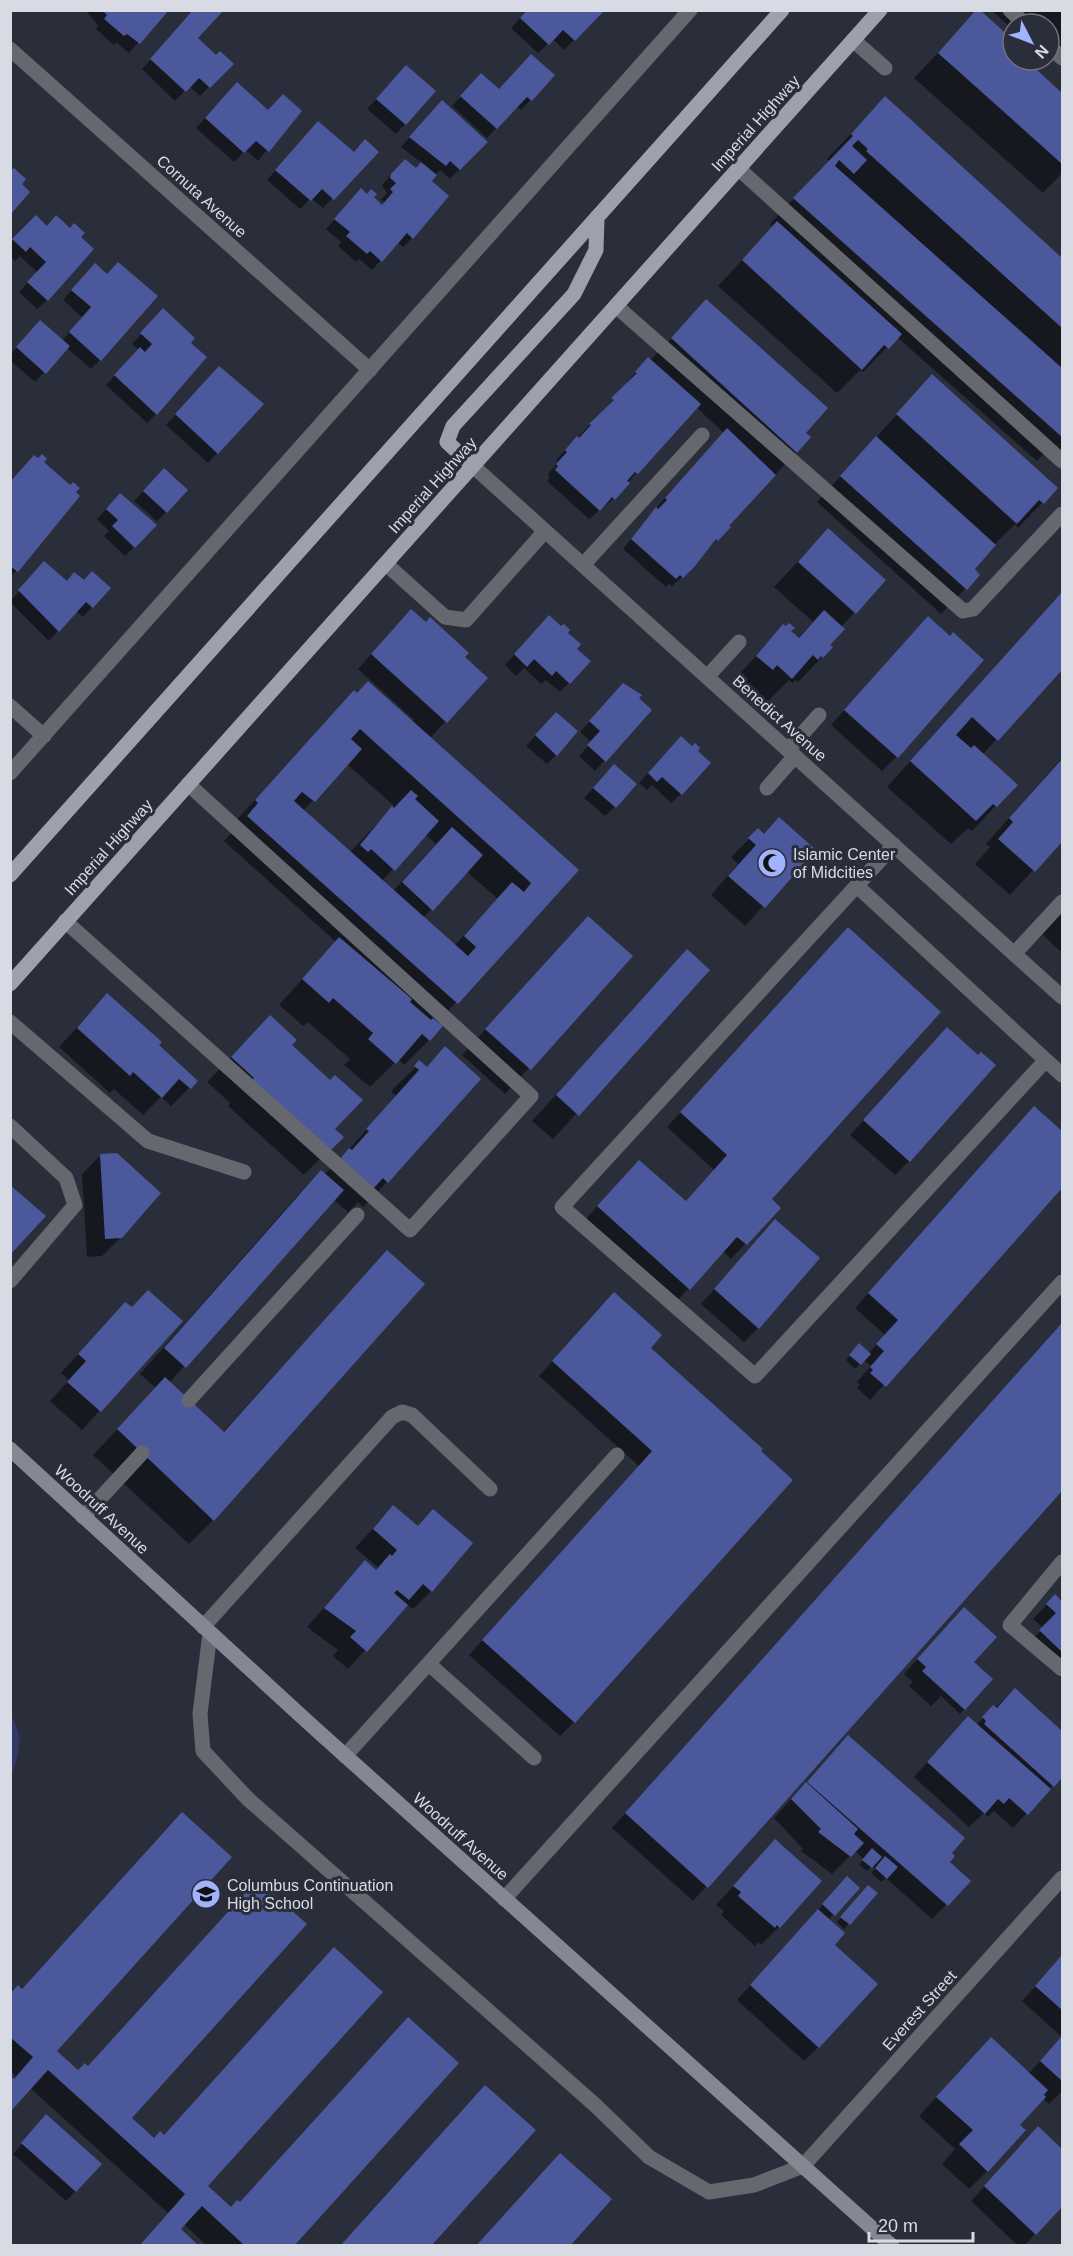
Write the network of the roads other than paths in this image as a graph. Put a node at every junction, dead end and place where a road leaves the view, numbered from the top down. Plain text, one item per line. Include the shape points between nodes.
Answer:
1 (690, 10) edge
2 (782, 10) edge
3 (880, 10) edge
4 (854, 40) junction
5 (10, 49) edge
6 (885, 68) dead end
7 (739, 169) junction
8 (597, 217) junction
9 (616, 306) junction
10 (370, 370) junction
11 (702, 435) dead end
12 (1062, 461) edge
13 (473, 466) junction
14 (1062, 514) edge
15 (545, 531) junction
16 (386, 564) junction
17 (583, 565) junction
18 (739, 642) dead end
19 (707, 677) junction
20 (10, 706) edge
21 (819, 715) dead end
22 (44, 736) junction
23 (791, 753) junction
24 (10, 773) edge
25 (188, 784) junction
26 (766, 788) dead end
27 (894, 845) junction
28 (10, 875) edge
29 (857, 886) junction
30 (1062, 902) edge
31 (65, 921) junction
32 (1014, 954) junction
33 (10, 984) edge
34 (1062, 997) edge
35 (10, 1022) edge
36 (1046, 1060) junction
37 (1062, 1075) edge
38 (10, 1126) edge
39 (244, 1172) dead end
40 (357, 1215) dead end
41 (10, 1281) edge
42 (1062, 1282) edge
43 (189, 1400) dead end
44 (10, 1449) edge
45 (142, 1453) dead end
46 (617, 1455) dead end
47 (490, 1489) dead end
48 (83, 1517) junction
49 (1062, 1562) edge
50 (206, 1630) junction
51 (429, 1664) junction
52 (1062, 1669) edge
53 (345, 1756) junction
54 (534, 1758) dead end
55 (1062, 1878) edge
56 (504, 1899) junction
57 (802, 2166) junction
58 (892, 2246) edge

1 - 10 street
2 - 8 main road
3 - 4 main road, Imperial Highway
4 - 6 street
4 - 7 main road, Imperial Highway
5 - 10 street, Cornuta Avenue
7 - 9 main road, Imperial Highway
7 - 12 street
8 - 13 main road via 596,250 574,294 453,426 447,442
8 - 28 main road
9 - 13 main road, Imperial Highway
9 - 14 street via 963,611 974,609
10 - 22 street
11 - 17 street
13 - 15 street, Benedict Avenue
13 - 16 main road, Imperial Highway
15 - 16 street via 466,620 445,617
15 - 17 street, Benedict Avenue
16 - 25 main road, Imperial Highway
17 - 19 street, Benedict Avenue
18 - 19 street
19 - 23 street, Benedict Avenue
20 - 22 street
21 - 23 street
22 - 24 street
23 - 26 street
23 - 27 street, Benedict Avenue
25 - 31 main road, Imperial Highway
25 - 31 street via 531,1096 410,1230
27 - 29 street
27 - 32 street, Benedict Avenue
29 - 36 street
29 - 36 street via 562,1207 755,1376
30 - 32 street
31 - 33 main road, Imperial Highway
32 - 34 street, Benedict Avenue
35 - 39 street via 148,1141
36 - 37 street
38 - 41 street via 66,1178 75,1205
40 - 43 street
42 - 56 street
44 - 48 main road, Woodruff Avenue
45 - 48 street
46 - 51 street
47 - 50 street via 412,1415 402,1412 392,1417
48 - 50 main road, Woodruff Avenue
49 - 52 street via 1010,1625
50 - 53 main road, Woodruff Avenue
50 - 57 street via 200,1714 203,1750 248,1799 594,2104 648,2157 709,2192 754,2185
51 - 53 street
51 - 54 street
53 - 56 main road, Woodruff Avenue
55 - 57 street, Everest Street
56 - 57 main road, Woodruff Avenue
57 - 58 main road, Woodruff Avenue

